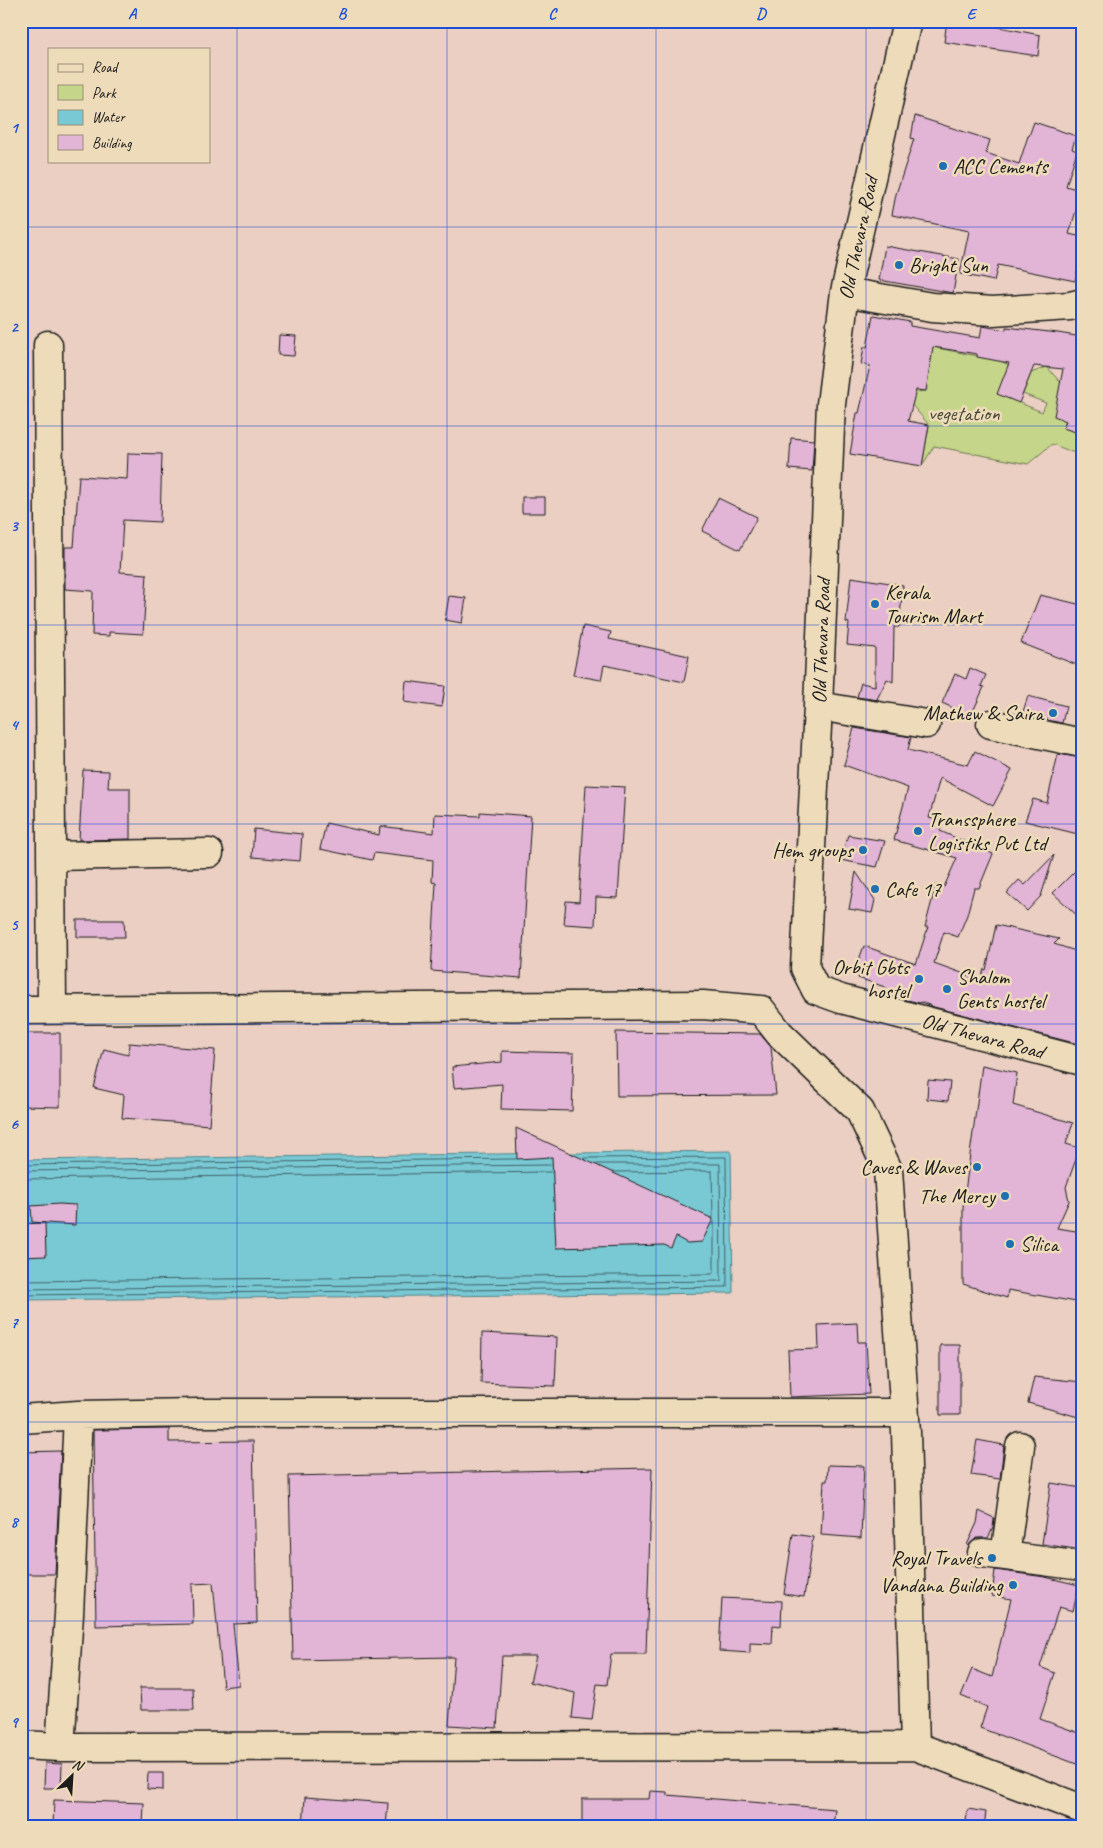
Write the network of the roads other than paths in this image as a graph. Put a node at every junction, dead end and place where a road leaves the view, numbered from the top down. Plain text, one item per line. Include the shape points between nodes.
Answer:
1 (907, 21) edge
2 (844, 292) junction
3 (1082, 304) edge
4 (48, 345) dead end
5 (818, 706) junction
6 (926, 724) dead end
7 (991, 724) dead end
8 (1082, 743) edge
9 (209, 853) dead end
10 (51, 856) junction
11 (21, 1010) edge
12 (52, 1010) junction
13 (1082, 1061) edge
14 (904, 1412) junction
15 (78, 1415) junction
16 (21, 1419) edge
17 (1020, 1446) dead end
18 (1082, 1566) edge
19 (21, 1745) edge
20 (915, 1746) junction
21 (60, 1747) junction
22 (1082, 1809) edge

1 - 2 street, Old Thevara Road
2 - 3 street via 932,307 993,311
2 - 5 street, Old Thevara Road via 830,404
4 - 10 street
5 - 6 street
5 - 13 street, Old Thevara Road via 805,968 816,990
7 - 8 street
9 - 10 street
10 - 12 street
11 - 12 street
12 - 14 street via 704,1005 761,1010 779,1034 860,1112 888,1170
14 - 15 street
14 - 20 street
15 - 16 street
15 - 21 street
17 - 18 street via 993,1555
19 - 21 street
20 - 21 street
20 - 22 street

